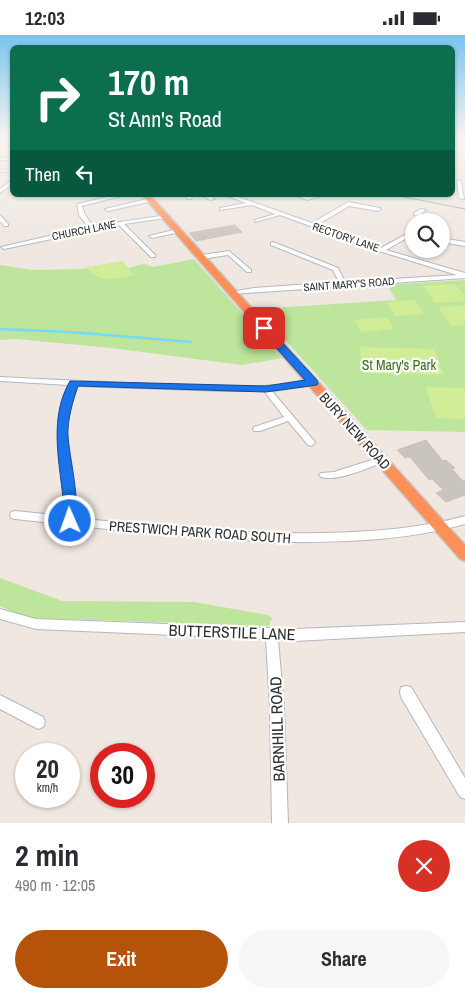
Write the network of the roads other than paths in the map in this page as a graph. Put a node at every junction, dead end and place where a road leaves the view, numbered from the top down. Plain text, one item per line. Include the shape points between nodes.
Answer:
1 (459, 181) dead end
2 (463, 191) edge
3 (114, 197) edge
4 (149, 197) edge
5 (208, 197) edge
6 (233, 197) edge
7 (462, 198) dead end
8 (212, 199) dead end
9 (252, 204) junction
10 (108, 209) dead end
11 (222, 209) dead end
12 (378, 209) dead end
13 (423, 210) dead end
14 (418, 213) edge
15 (279, 214) junction
16 (165, 216) junction
17 (0, 217) edge
18 (257, 221) dead end
19 (120, 223) junction
20 (6, 225) dead end
21 (312, 226) junction
22 (92, 228) junction
23 (178, 231) junction
24 (152, 236) dead end
25 (405, 237) edge
26 (450, 241) edge
27 (464, 242) edge
28 (274, 244) dead end
29 (4, 247) dead end
30 (381, 250) junction
31 (153, 256) dead end
32 (202, 257) junction
33 (249, 271) dead end
34 (465, 276) edge
35 (343, 285) junction
36 (233, 293) junction
37 (0, 379) edge
38 (74, 383) junction
39 (313, 383) junction
40 (266, 389) junction
41 (290, 419) junction
42 (257, 429) dead end
43 (311, 443) dead end
44 (381, 460) junction
45 (324, 475) dead end
46 (15, 515) dead end
47 (70, 521) junction
48 (465, 521) edge
49 (441, 528) junction
50 (465, 555) edge
51 (0, 614) edge
52 (465, 627) edge
53 (272, 634) junction
54 (406, 692) dead end
55 (0, 702) edge
56 (38, 723) dead end
57 (465, 792) edge
58 (280, 823) edge

1 - 2 street
2 - 7 street
3 - 22 street via 79,205
4 - 10 street
4 - 16 highway, BURY NEW ROAD
5 - 8 street
6 - 9 street, RECTORY LANE
9 - 11 street
9 - 15 street, RECTORY LANE
12 - 21 street via 348,203
13 - 14 street
15 - 18 street
15 - 21 street, RECTORY LANE
16 - 19 street, CHURCH LANE
16 - 23 highway, BURY NEW ROAD
17 - 20 street
19 - 22 street, CHURCH LANE
19 - 31 street
21 - 30 street, RECTORY LANE
22 - 29 street, CHURCH LANE
23 - 24 street
23 - 32 highway, BURY NEW ROAD
25 - 30 street
26 - 27 street
28 - 35 street via 336,269
30 - 34 street, RECTORY LANE
32 - 33 street via 229,253
32 - 36 highway, BURY NEW ROAD
34 - 35 street, SAINT MARY'S ROAD
35 - 36 street, SAINT MARY'S ROAD
36 - 39 highway, BURY NEW ROAD
37 - 38 street
38 - 40 street
38 - 47 street via 67,401 62,434
39 - 40 street
39 - 44 highway, BURY NEW ROAD
40 - 41 street
41 - 42 street
41 - 43 street
44 - 45 street via 334,475
44 - 49 highway, BURY NEW ROAD
46 - 47 street, PRESTWICH PARK ROAD SOUTH
47 - 49 street, PRESTWICH PARK ROAD SOUTH via 154,531 288,539 374,536
48 - 49 street, PRESTWICH PARK ROAD SOUTH
49 - 50 highway, BURY NEW ROAD
51 - 53 street, BUTTERSTILE LANE via 36,624
52 - 53 street, BUTTERSTILE LANE
53 - 58 street, BARNHILL ROAD via 278,707
54 - 57 street
55 - 56 street

